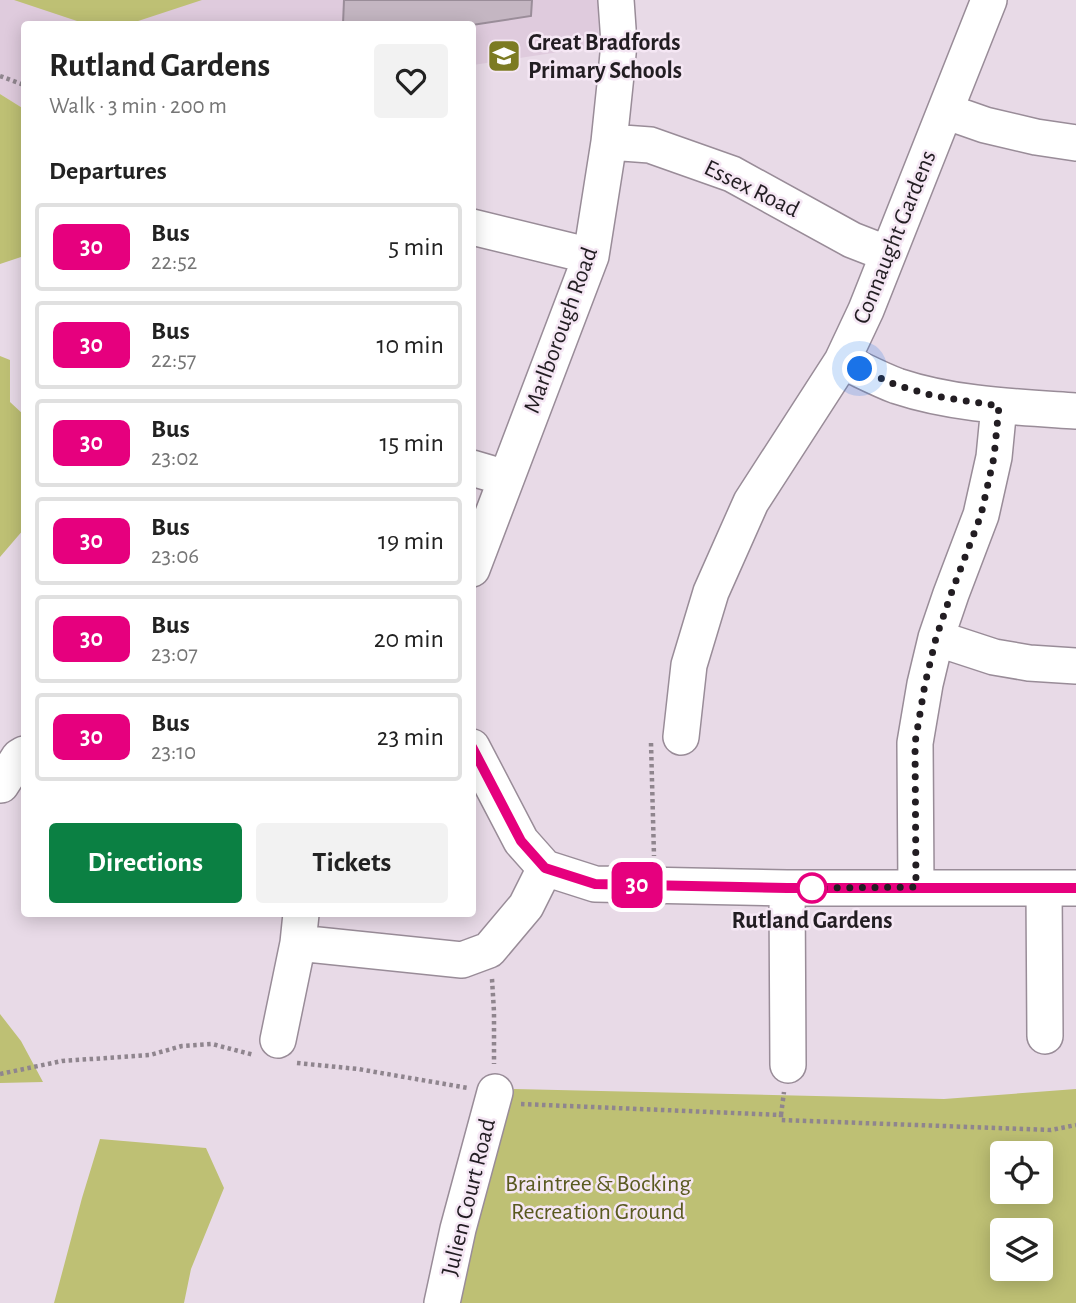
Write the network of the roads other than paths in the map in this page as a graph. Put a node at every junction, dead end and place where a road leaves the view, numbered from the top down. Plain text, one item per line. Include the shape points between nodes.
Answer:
1 (616, 0) edge
2 (989, 0) edge
3 (945, 111) junction
4 (609, 142) junction
5 (1076, 144) edge
6 (476, 228) edge
7 (888, 254) junction
8 (591, 256) junction
9 (842, 361) junction
10 (999, 406) junction
11 (1076, 411) edge
12 (476, 469) edge
13 (506, 478) junction
14 (476, 558) edge
15 (936, 638) junction
16 (1076, 666) edge
17 (681, 737) road end
18 (476, 755) edge
19 (21, 756) edge
20 (1, 785) edge
21 (545, 868) junction
22 (916, 887) junction
23 (787, 888) junction
24 (1060, 888) edge
25 (300, 928) edge
26 (1045, 1036) dead end
27 (277, 1053) road end
28 (788, 1065) dead end
29 (494, 1092) road end
30 (442, 1303) edge

1 - 4 street, Marlborough Road via 619,43
2 - 3 street, Connaught Gardens
3 - 5 street via 985,125
3 - 7 street, Connaught Gardens
4 - 7 street, Essex Road via 650,145 732,174 852,240
4 - 8 street, Marlborough Road
6 - 8 street
7 - 9 street, Connaught Gardens
8 - 13 street, Marlborough Road
9 - 10 street via 934,396
9 - 17 street, Connaught Gardens via 751,502 711,592 689,665
10 - 11 street
10 - 15 street via 981,515
12 - 13 street
13 - 14 street, Marlborough Road
15 - 16 street via 994,657
15 - 22 street via 915,743
18 - 21 street via 521,841
19 - 20 street
21 - 23 street via 595,884
21 - 25 street via 527,906 489,950 462,960
22 - 23 street
22 - 24 street
23 - 28 street
24 - 26 street
25 - 27 street
29 - 30 street, Julien Court Road

